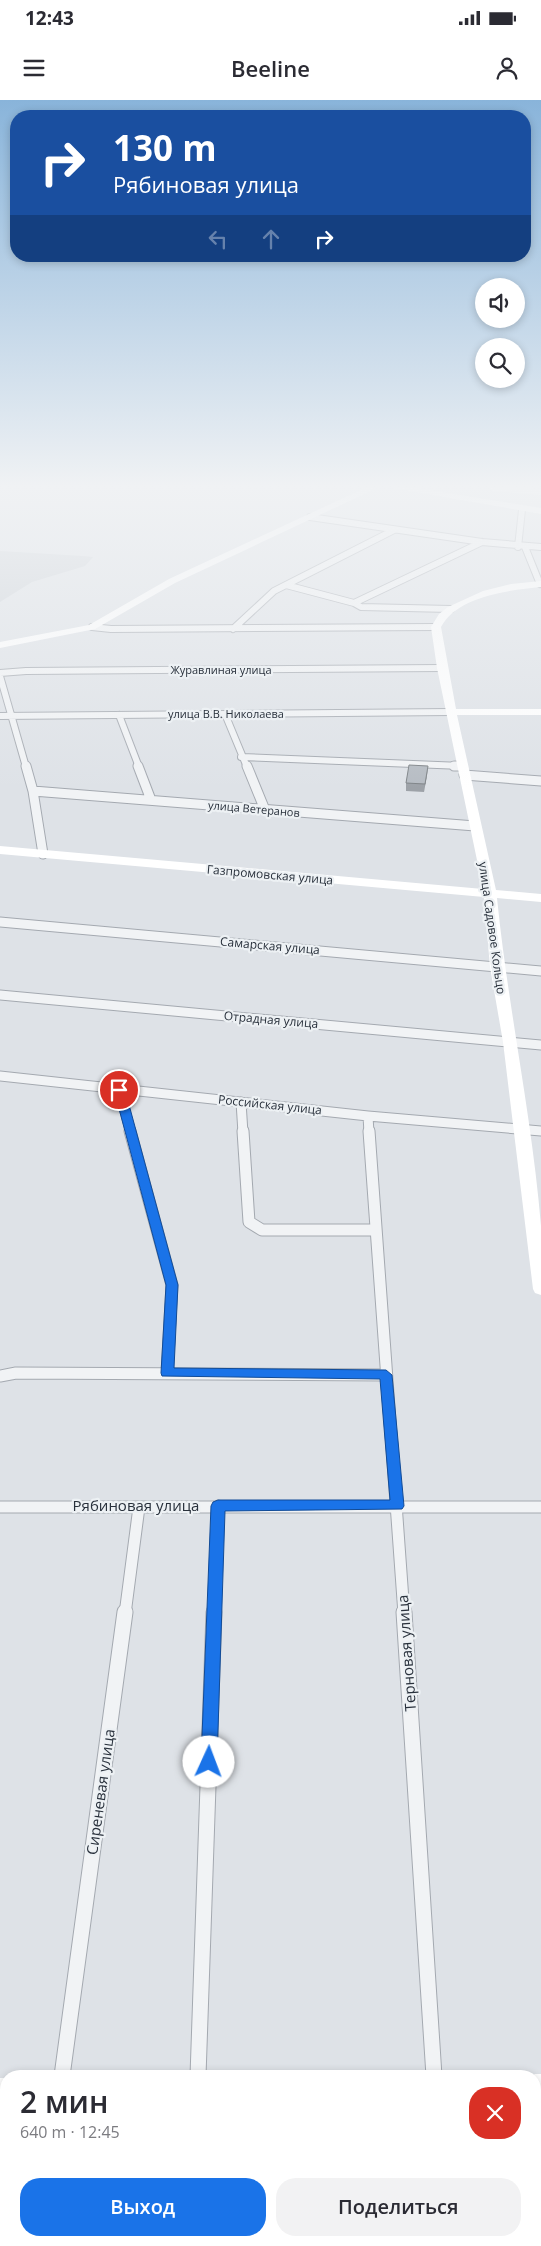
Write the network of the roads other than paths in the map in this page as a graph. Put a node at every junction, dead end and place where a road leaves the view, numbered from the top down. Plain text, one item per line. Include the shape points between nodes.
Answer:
1 (160, 588) edge
2 (281, 588) edge
3 (298, 588) edge
4 (385, 588) edge
5 (506, 588) edge
6 (354, 603) junction
7 (451, 609) junction
8 (92, 627) junction
9 (436, 627) junction
10 (233, 629) junction
11 (0, 645) edge
12 (442, 668) junction
13 (0, 674) edge
14 (451, 712) junction
15 (541, 712) edge
16 (225, 714) junction
17 (119, 715) junction
18 (0, 716) edge
19 (12, 716) junction
20 (242, 757) junction
21 (463, 771) junction
22 (541, 781) edge
23 (33, 791) junction
24 (151, 800) junction
25 (265, 810) junction
26 (475, 826) junction
27 (0, 850) edge
28 (43, 854) junction
29 (490, 893) junction
30 (541, 898) edge
31 (0, 922) edge
32 (498, 967) junction
33 (541, 971) edge
34 (0, 995) edge
35 (510, 1042) junction
36 (541, 1045) edge
37 (0, 1076) edge
38 (119, 1090) junction
39 (241, 1102) junction
40 (368, 1116) junction
41 (520, 1129) junction
42 (541, 1132) edge
43 (376, 1230) junction
44 (541, 1289) edge
45 (167, 1373) junction
46 (386, 1375) junction
47 (0, 1376) edge
48 (218, 1506) junction
49 (397, 1506) junction
50 (0, 1507) edge
51 (139, 1507) junction
52 (541, 1507) edge
53 (63, 2070) edge
54 (198, 2070) edge
55 (434, 2070) edge

1 - 8 street
2 - 10 street via 264,598
3 - 6 street
4 - 6 street
5 - 7 street via 486,593
6 - 7 street via 361,607
7 - 9 street
8 - 10 street
8 - 11 street
9 - 10 street
9 - 12 street, улица Садовое Кольцо
12 - 13 street, Журавлиная улица via 36,671
12 - 14 street, улица Садовое Кольцо
13 - 19 street
14 - 15 street
14 - 16 street, улица В.В. Николаева
14 - 21 street, улица Садовое Кольцо
16 - 17 street, улица В.В. Николаева
16 - 20 street
17 - 19 street, улица В.В. Николаева
17 - 24 street
18 - 19 street, улица В.В. Николаева
19 - 23 street
20 - 21 street
20 - 25 street
21 - 22 street
21 - 26 street, улица Садовое Кольцо
23 - 24 street, улица Ветеранов
23 - 28 street
24 - 25 street, улица Ветеранов
25 - 26 street, улица Ветеранов
26 - 29 street, улица Садовое Кольцо
27 - 28 street, Газпромовская улица
28 - 29 street, Газпромовская улица
29 - 30 street, Газпромовская улица
29 - 32 street, улица Садовое Кольцо
31 - 32 street, Самарская улица
32 - 33 street, Самарская улица
32 - 35 street, улица Садовое Кольцо
34 - 35 street, Отрадная улица
35 - 36 street, Отрадная улица
35 - 41 street, улица Садовое Кольцо
37 - 38 street, Российская улица
38 - 39 street, Российская улица
38 - 45 street via 172,1285
39 - 40 street, Российская улица
39 - 43 street via 249,1222 262,1230
40 - 41 street, Российская улица
40 - 43 street, Терновая улица
41 - 42 street, Российская улица
41 - 44 street, улица Садовое Кольцо
43 - 46 street, Терновая улица
45 - 46 street
45 - 47 street via 16,1373
46 - 49 street, Терновая улица
48 - 49 street, Рябиновая улица
48 - 51 street, Рябиновая улица
48 - 54 street
49 - 52 street, Рябиновая улица
49 - 55 street, Терновая улица
50 - 51 street, Рябиновая улица
51 - 53 street, Сиреневая улица

